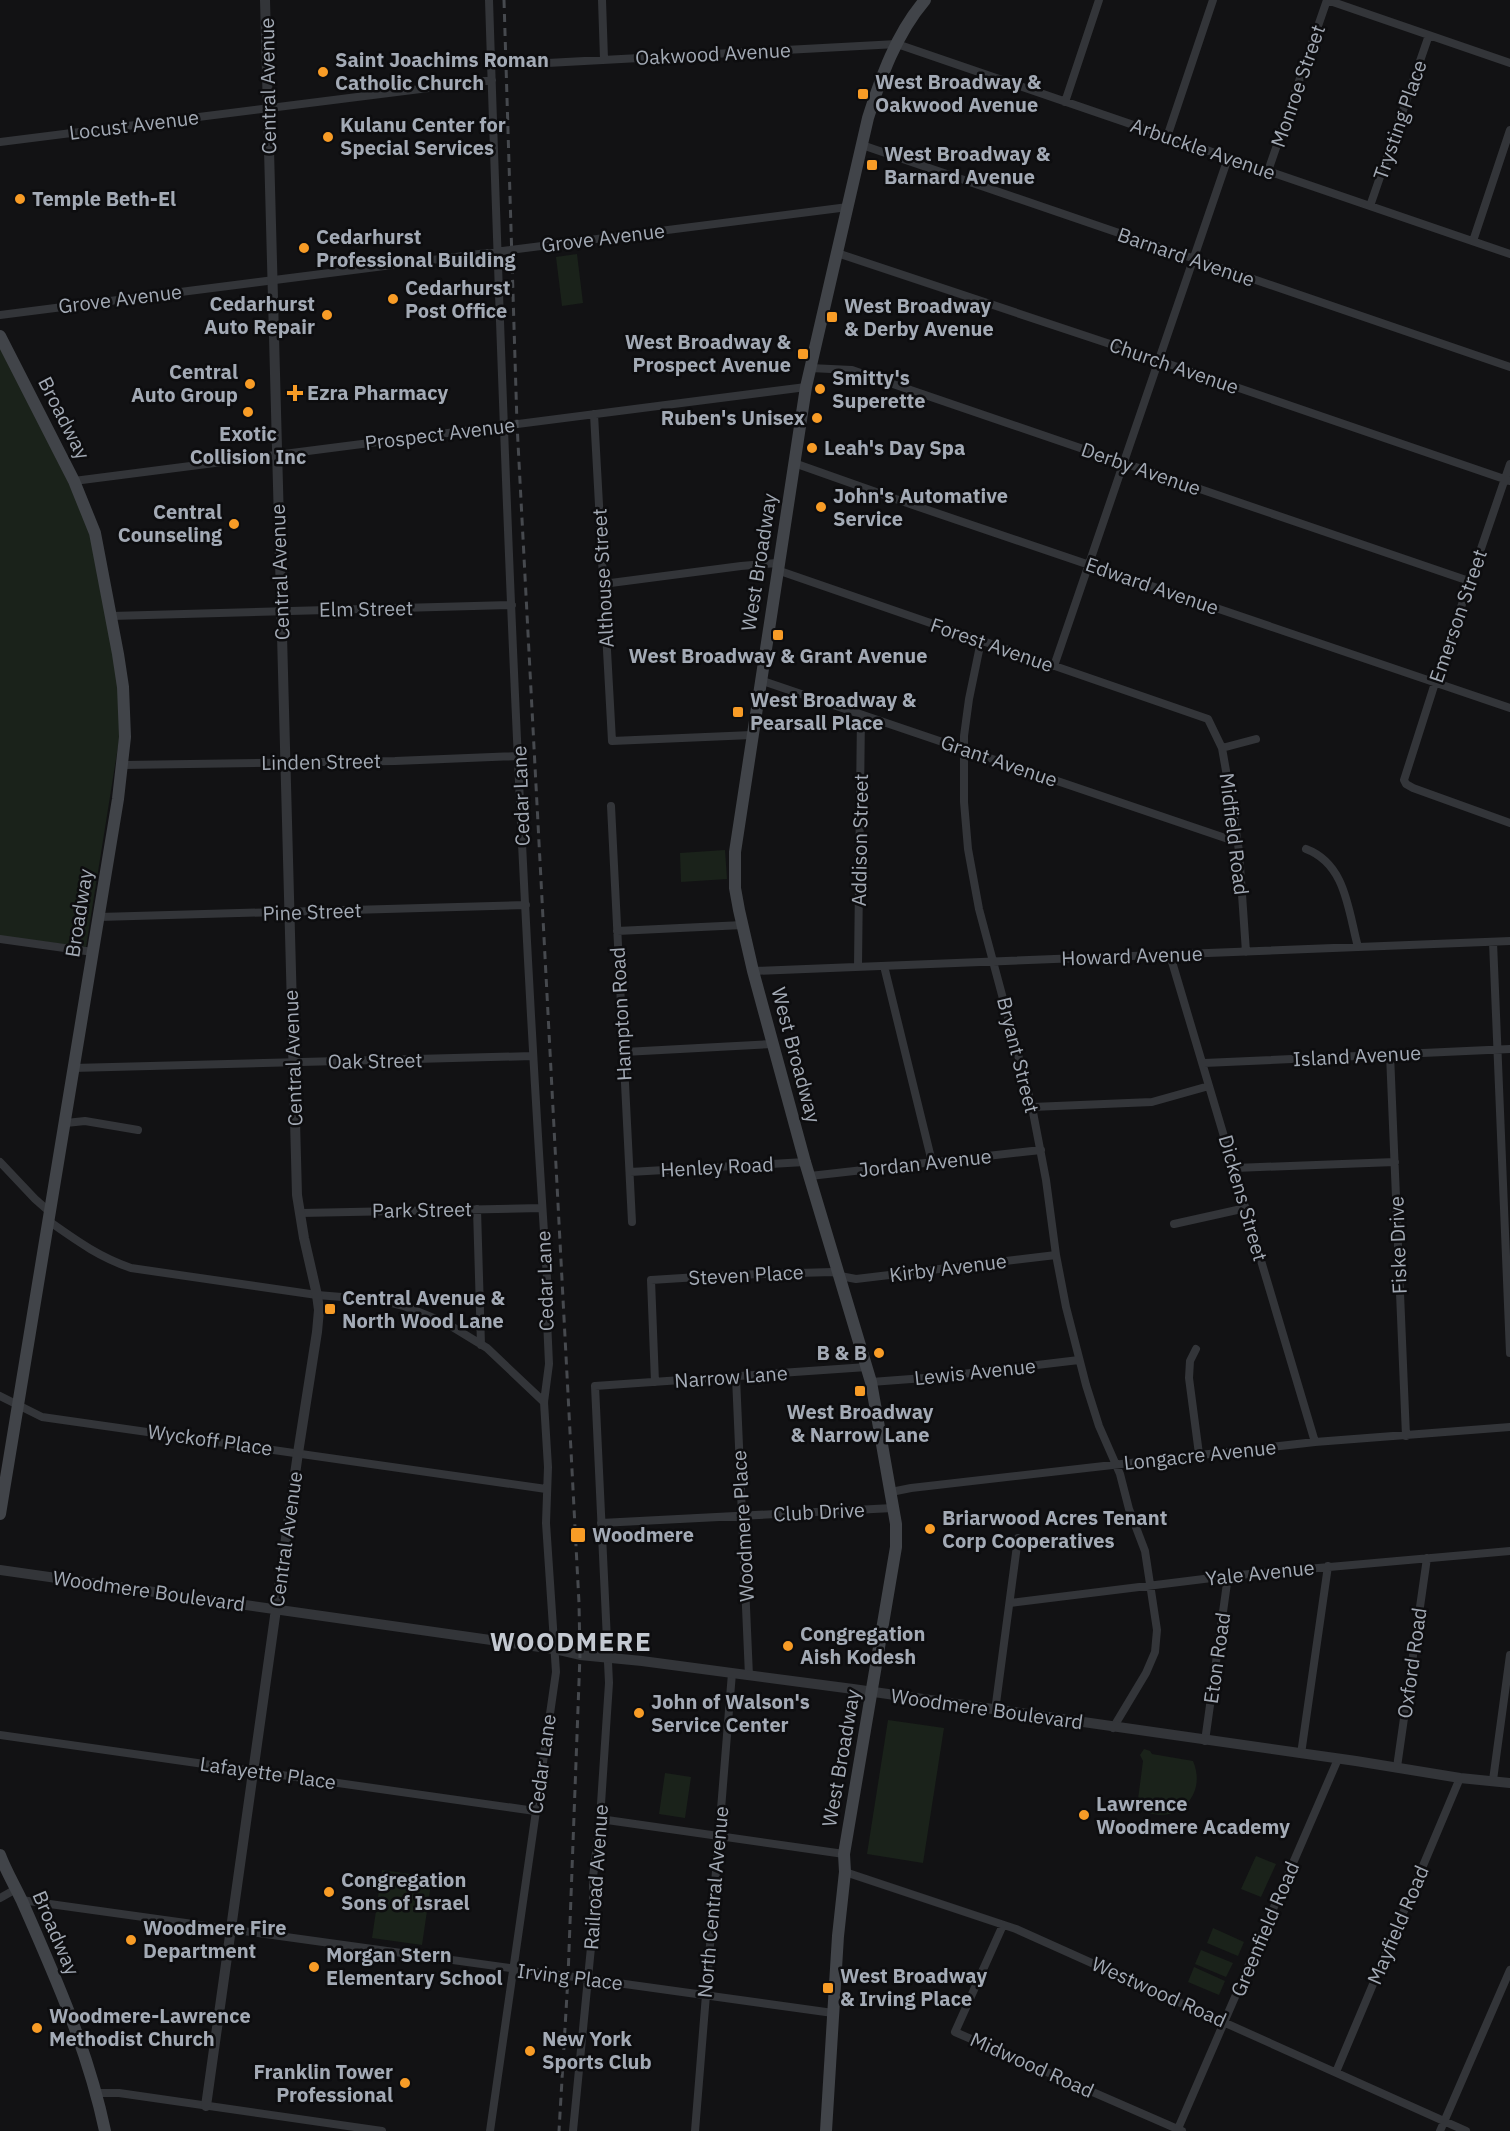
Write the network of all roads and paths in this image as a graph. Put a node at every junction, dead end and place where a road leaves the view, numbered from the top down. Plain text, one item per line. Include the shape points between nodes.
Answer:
1 (266, 0) edge
2 (489, 0) edge
3 (602, 0) edge
4 (925, 0) edge
5 (1099, 0) edge
6 (1213, 0) edge
7 (1327, 0) edge
8 (1429, 35) junction
9 (897, 44) junction
10 (604, 59) junction
11 (1510, 63) edge
12 (528, 64) dead end
13 (492, 81) junction
14 (1065, 102) junction
15 (268, 109) junction
16 (1510, 130) edge
17 (1167, 137) junction
18 (0, 142) edge
19 (862, 146) junction
20 (1228, 158) junction
21 (1268, 171) junction
22 (1370, 206) junction
23 (848, 207) junction
24 (1473, 241) junction
25 (497, 252) junction
26 (837, 253) junction
27 (1510, 254) edge
28 (1194, 259) junction
29 (273, 280) junction
30 (0, 315) edge
31 (0, 336) edge
32 (1159, 361) junction
33 (1510, 367) edge
34 (810, 368) junction
35 (806, 387) junction
36 (594, 414) junction
37 (503, 426) junction
38 (277, 455) junction
39 (794, 463) junction
40 (1124, 463) junction
41 (1510, 464) edge
42 (1507, 480) edge
43 (75, 481) junction
44 (1089, 565) junction
45 (777, 567) junction
46 (1470, 581) junction
47 (603, 584) junction
48 (512, 605) junction
49 (281, 611) junction
50 (111, 616) junction
51 (981, 641) junction
52 (1054, 666) junction
53 (760, 680) junction
54 (1435, 683) junction
55 (1510, 708) edge
56 (861, 715) junction
57 (1208, 719) joint
58 (752, 735) junction
59 (1256, 739) dead end
60 (1222, 748) junction
61 (965, 750) junction
62 (519, 756) junction
63 (285, 762) junction
64 (123, 765) junction
65 (611, 806) dead end
66 (1510, 823) edge
67 (1237, 842) junction
68 (1306, 849) dead end
69 (526, 905) junction
70 (289, 912) junction
71 (99, 917) junction
72 (743, 926) junction
73 (617, 931) junction
74 (0, 939) edge
75 (1510, 941) edge
76 (1493, 942) junction
77 (1358, 947) junction
78 (93, 952) junction
79 (1246, 952) junction
80 (1170, 954) junction
81 (993, 962) junction
82 (858, 966) junction
83 (884, 966) junction
84 (753, 971) junction
85 (772, 1044) junction
86 (1498, 1049) junction
87 (1510, 1049) edge
88 (624, 1052) junction
89 (1390, 1054) junction
90 (534, 1056) junction
91 (293, 1063) junction
92 (1204, 1064) junction
93 (73, 1068) junction
94 (1209, 1086) junction
95 (1032, 1107) junction
96 (66, 1123) junction
97 (138, 1130) dead end
98 (1041, 1150) junction
99 (0, 1162) edge
100 (805, 1162) junction
101 (932, 1162) junction
102 (1395, 1162) junction
103 (1235, 1168) junction
104 (630, 1172) junction
105 (810, 1176) junction
106 (542, 1208) junction
107 (1246, 1208) junction
108 (477, 1209) junction
109 (301, 1213) junction
110 (50, 1217) junction
111 (632, 1221) dead end
112 (1174, 1224) dead end
113 (1056, 1255) junction
114 (840, 1276) junction
115 (317, 1295) junction
116 (481, 1345) junction
117 (1196, 1349) dead end
118 (1510, 1353) edge
119 (1079, 1359) junction
120 (867, 1367) junction
121 (735, 1377) junction
122 (655, 1382) junction
123 (871, 1382) junction
124 (595, 1386) joint
125 (0, 1396) edge
126 (544, 1402) junction
127 (18, 1405) junction
128 (1510, 1427) edge
129 (1406, 1436) junction
130 (1315, 1442) junction
131 (298, 1453) junction
132 (1199, 1454) junction
133 (1114, 1464) junction
134 (546, 1489) junction
135 (891, 1492) junction
136 (893, 1508) junction
137 (0, 1514) edge
138 (742, 1515) junction
139 (601, 1522) junction
140 (1018, 1538) dead end
141 (1510, 1551) edge
142 (1427, 1558) junction
143 (1328, 1566) junction
144 (0, 1570) edge
145 (1228, 1576) junction
146 (1151, 1585) junction
147 (1010, 1603) junction
148 (276, 1609) junction
149 (554, 1649) junction
150 (1510, 1655) edge
151 (607, 1658) junction
152 (732, 1673) junction
153 (749, 1676) junction
154 (872, 1693) junction
155 (995, 1711) junction
156 (1113, 1728) junction
157 (0, 1735) edge
158 (1205, 1741) junction
159 (1301, 1754) junction
160 (1338, 1759) junction
161 (1397, 1767) junction
162 (253, 1770) junction
163 (1460, 1778) junction
164 (1492, 1780) junction
165 (1510, 1783) edge
166 (535, 1811) junction
167 (600, 1820) junction
168 (720, 1837) junction
169 (844, 1854) junction
170 (0, 1855) edge
171 (845, 1872) junction
172 (19, 1895) junction
173 (0, 1898) edge
174 (1003, 1925) junction
175 (230, 1929) junction
176 (513, 1969) junction
177 (1510, 1970) edge
178 (588, 1979) junction
179 (705, 1994) junction
180 (833, 2013) junction
181 (1225, 2021) junction
182 (1336, 2072) junction
183 (97, 2093) junction
184 (206, 2106) junction
185 (1444, 2122) junction
186 (829, 2130) edge
187 (1179, 2130) edge
188 (105, 2131) edge
189 (382, 2131) edge
190 (490, 2131) edge
191 (573, 2131) edge
192 (695, 2131) edge
193 (1440, 2131) edge
194 (1466, 2131) edge

1 - 15 street, Central Avenue
2 - 13 street, Cedar Lane
3 - 10 street
4 - 9 main road, West Broadway
5 - 14 street
6 - 17 street
7 - 8 street
7 - 21 street, Monroe Street
8 - 11 street
8 - 22 street, Trysting Place
9 - 10 street, Oakwood Avenue
9 - 14 street, Arbuckle Avenue
9 - 19 main road, West Broadway via 877,89
10 - 12 street, Oakwood Avenue
13 - 15 street, Locust Avenue
13 - 25 street, Cedar Lane
14 - 17 street, Arbuckle Avenue
15 - 18 street, Locust Avenue
15 - 29 street, Central Avenue
16 - 24 street
17 - 20 street, Arbuckle Avenue
19 - 23 main road, West Broadway
19 - 28 street, Barnard Avenue
20 - 21 street, Arbuckle Avenue
20 - 28 street
21 - 22 street, Arbuckle Avenue
22 - 24 street, Arbuckle Avenue
23 - 25 street, Grove Avenue
23 - 26 main road, West Broadway
24 - 27 street, Arbuckle Avenue
25 - 29 street, Grove Avenue
25 - 37 street, Cedar Lane
26 - 32 street, Church Avenue
26 - 34 main road, West Broadway
28 - 32 street
28 - 33 street, Barnard Avenue
29 - 30 street, Grove Avenue
29 - 38 street, Central Avenue
31 - 43 main road, Broadway
32 - 40 street
32 - 42 street, Church Avenue
34 - 35 main road, West Broadway
34 - 40 street, Derby Avenue via 852,370
35 - 36 street, Prospect Avenue
35 - 39 main road, West Broadway
36 - 37 street, Prospect Avenue
36 - 47 street, Althouse Street
37 - 38 street, Prospect Avenue
37 - 48 street, Cedar Lane
38 - 43 street, Prospect Avenue
38 - 49 street, Central Avenue
39 - 44 street, Edward Avenue
39 - 45 main road, West Broadway
40 - 44 street
40 - 46 street, Derby Avenue
41 - 42 street, Emerson Street
42 - 46 street, Emerson Street
43 - 50 main road, Broadway via 95,533
44 - 52 street
44 - 54 street, Edward Avenue
45 - 47 street via 741,566
45 - 51 street, Forest Avenue
45 - 53 main road, West Broadway
46 - 54 street, Emerson Street
47 - 58 street, Althouse Street via 612,741
48 - 49 street, Elm Street
48 - 62 street, Cedar Lane
49 - 50 street, Elm Street
49 - 63 street, Central Avenue
50 - 64 main road, Broadway via 123,687
51 - 52 street, Forest Avenue
51 - 61 street, Bryant Street via 969,699
52 - 57 street, Forest Avenue
53 - 56 street, Grant Avenue
53 - 58 main road, West Broadway
54 - 55 street, Edward Avenue
54 - 66 street, Emerson Street via 1407,768 1406,784
56 - 61 street, Grant Avenue
56 - 82 street, Addison Street
57 - 60 street, Midfield Road
58 - 72 main road, West Broadway via 735,852 735,888
59 - 60 street
60 - 67 street, Midfield Road
61 - 67 street, Grant Avenue
61 - 81 street, Bryant Street via 968,849
62 - 63 street, Linden Street
62 - 69 street, Cedar Lane
63 - 64 street, Linden Street
63 - 70 street, Central Avenue
64 - 71 main road, Broadway
65 - 73 street, Hampton Road
67 - 79 street, Midfield Road
68 - 77 street via 1332,866 1339,877
69 - 70 street, Pine Street
69 - 90 street, Cedar Lane
70 - 71 street, Pine Street
70 - 91 street, Central Avenue
71 - 78 main road, Broadway
72 - 73 street
72 - 84 main road, West Broadway
73 - 88 street, Hampton Road
74 - 78 street
75 - 76 street, Howard Avenue
76 - 77 street, Howard Avenue
76 - 86 street
77 - 79 street, Howard Avenue
78 - 93 main road, Broadway
79 - 80 street, Howard Avenue
80 - 81 street, Howard Avenue
80 - 92 street, Dickens Street
81 - 83 street, Howard Avenue
81 - 95 street, Bryant Street
82 - 83 street, Howard Avenue
82 - 84 street, Howard Avenue
83 - 101 street
84 - 85 main road, West Broadway
85 - 88 street
85 - 100 main road, West Broadway
86 - 87 street, Island Avenue
86 - 89 street, Island Avenue
86 - 118 street
88 - 104 street, Hampton Road
89 - 92 street, Island Avenue
89 - 102 street, Fiske Drive
90 - 91 street, Oak Street
90 - 106 street, Cedar Lane
91 - 93 street, Oak Street
91 - 109 street, Central Avenue via 297,1195
92 - 94 street, Dickens Street
93 - 96 main road, Broadway
94 - 95 street via 1152,1102
94 - 103 street, Dickens Street
95 - 98 street, Bryant Street
96 - 97 street via 85,1121
96 - 110 main road, Broadway
98 - 101 street, Jordan Avenue
98 - 113 street, Bryant Street
99 - 110 street
100 - 104 street, Henley Road
100 - 105 main road, West Broadway
101 - 105 street, Jordan Avenue
102 - 103 street
102 - 129 street, Fiske Drive
103 - 107 street, Dickens Street
104 - 111 street, Hampton Road
105 - 114 main road, West Broadway
106 - 108 street, Park Street
106 - 126 street, Cedar Lane via 549,1364
107 - 112 street
107 - 130 street, Dickens Street
108 - 109 street, Park Street
108 - 116 street
109 - 115 street, Central Avenue
110 - 115 street via 90,1251 131,1268
110 - 127 main road, Broadway
113 - 114 street, Kirby Avenue via 856,1279
113 - 119 street, Bryant Street
114 - 120 main road, West Broadway
114 - 122 street, Steven Place via 833,1272 799,1272 651,1280
115 - 116 street via 404,1306 446,1323
115 - 131 street, Central Avenue via 317,1332
116 - 126 street
117 - 132 street via 1190,1361 1189,1378
119 - 123 street, Lewis Avenue
119 - 133 street, Bryant Street
120 - 121 street, Narrow Lane
120 - 123 main road, West Broadway
121 - 122 street, Narrow Lane
121 - 138 street, Woodmere Place
122 - 124 street, Narrow Lane
123 - 135 main road, West Broadway
124 - 139 street, Railroad Avenue
125 - 127 street, Wyckoff Place
126 - 134 street, Cedar Lane
127 - 131 street, Wyckoff Place via 42,1417
127 - 137 main road, Broadway
128 - 129 street, Longacre Avenue
129 - 130 street, Longacre Avenue
130 - 132 street, Longacre Avenue
131 - 134 street, Wyckoff Place
131 - 148 street, Central Avenue
132 - 133 street, Longacre Avenue
133 - 135 street, Longacre Avenue
133 - 146 street, Bryant Street via 1145,1551
134 - 149 street, Cedar Lane
135 - 136 main road, West Broadway
136 - 138 street, Club Drive
136 - 154 main road, West Broadway via 896,1547
138 - 139 street, Club Drive
138 - 153 street, Woodmere Place
139 - 151 street, Railroad Avenue
140 - 147 street
141 - 142 street, Yale Avenue
142 - 143 street, Yale Avenue
142 - 161 street, Oxford Road
143 - 145 street, Yale Avenue
143 - 159 street
144 - 148 street, Woodmere Boulevard
145 - 146 street, Yale Avenue
145 - 158 street, Eton Road
146 - 147 street, Yale Avenue
146 - 156 street, Bryant Street via 1157,1630 1155,1652
147 - 155 street
148 - 149 street, Woodmere Boulevard
148 - 162 street, Central Avenue
149 - 151 street, Woodmere Boulevard
149 - 166 street, Cedar Lane via 556,1672
150 - 164 street
151 - 152 street, Woodmere Boulevard
151 - 167 street, Railroad Avenue via 609,1683
152 - 153 street, Woodmere Boulevard
152 - 168 street, North Central Avenue
153 - 154 street, Woodmere Boulevard
154 - 155 street, Woodmere Boulevard
154 - 169 main road, West Broadway
155 - 156 street, Woodmere Boulevard
156 - 158 street, Woodmere Boulevard
157 - 162 street, Lafayette Place
158 - 159 street, Woodmere Boulevard
159 - 160 street, Woodmere Boulevard
160 - 161 street, Woodmere Boulevard
160 - 181 street, Greenfield Road
161 - 163 street, Woodmere Boulevard
162 - 166 street, Lafayette Place
162 - 175 street, Central Avenue
163 - 164 street, Woodmere Boulevard
163 - 182 street, Mayfield Road
164 - 165 street, Woodmere Boulevard
166 - 176 street, Cedar Lane
167 - 168 street
167 - 178 street, Railroad Avenue
168 - 169 street
168 - 179 street, North Central Avenue
169 - 171 main road, West Broadway
170 - 172 main road, Broadway
171 - 174 street, Westwood Road
171 - 180 main road, West Broadway
172 - 173 street
172 - 175 street, Irving Place
172 - 183 main road, Broadway
174 - 181 street, Westwood Road
174 - 187 street, Midwood Road via 955,2031
175 - 176 street, Irving Place
175 - 184 street, Central Avenue
176 - 178 street, Irving Place
176 - 190 street, Cedar Lane
177 - 185 street
178 - 179 street, Irving Place
178 - 191 street, Railroad Avenue
179 - 180 street, Irving Place
179 - 192 street, North Central Avenue
180 - 186 main road, West Broadway
181 - 182 street, Westwood Road
181 - 187 street, Greenfield Road
182 - 185 street, Westwood Road
183 - 184 street
183 - 188 main road, Broadway
184 - 189 street
185 - 193 street
185 - 194 street, Westwood Road

